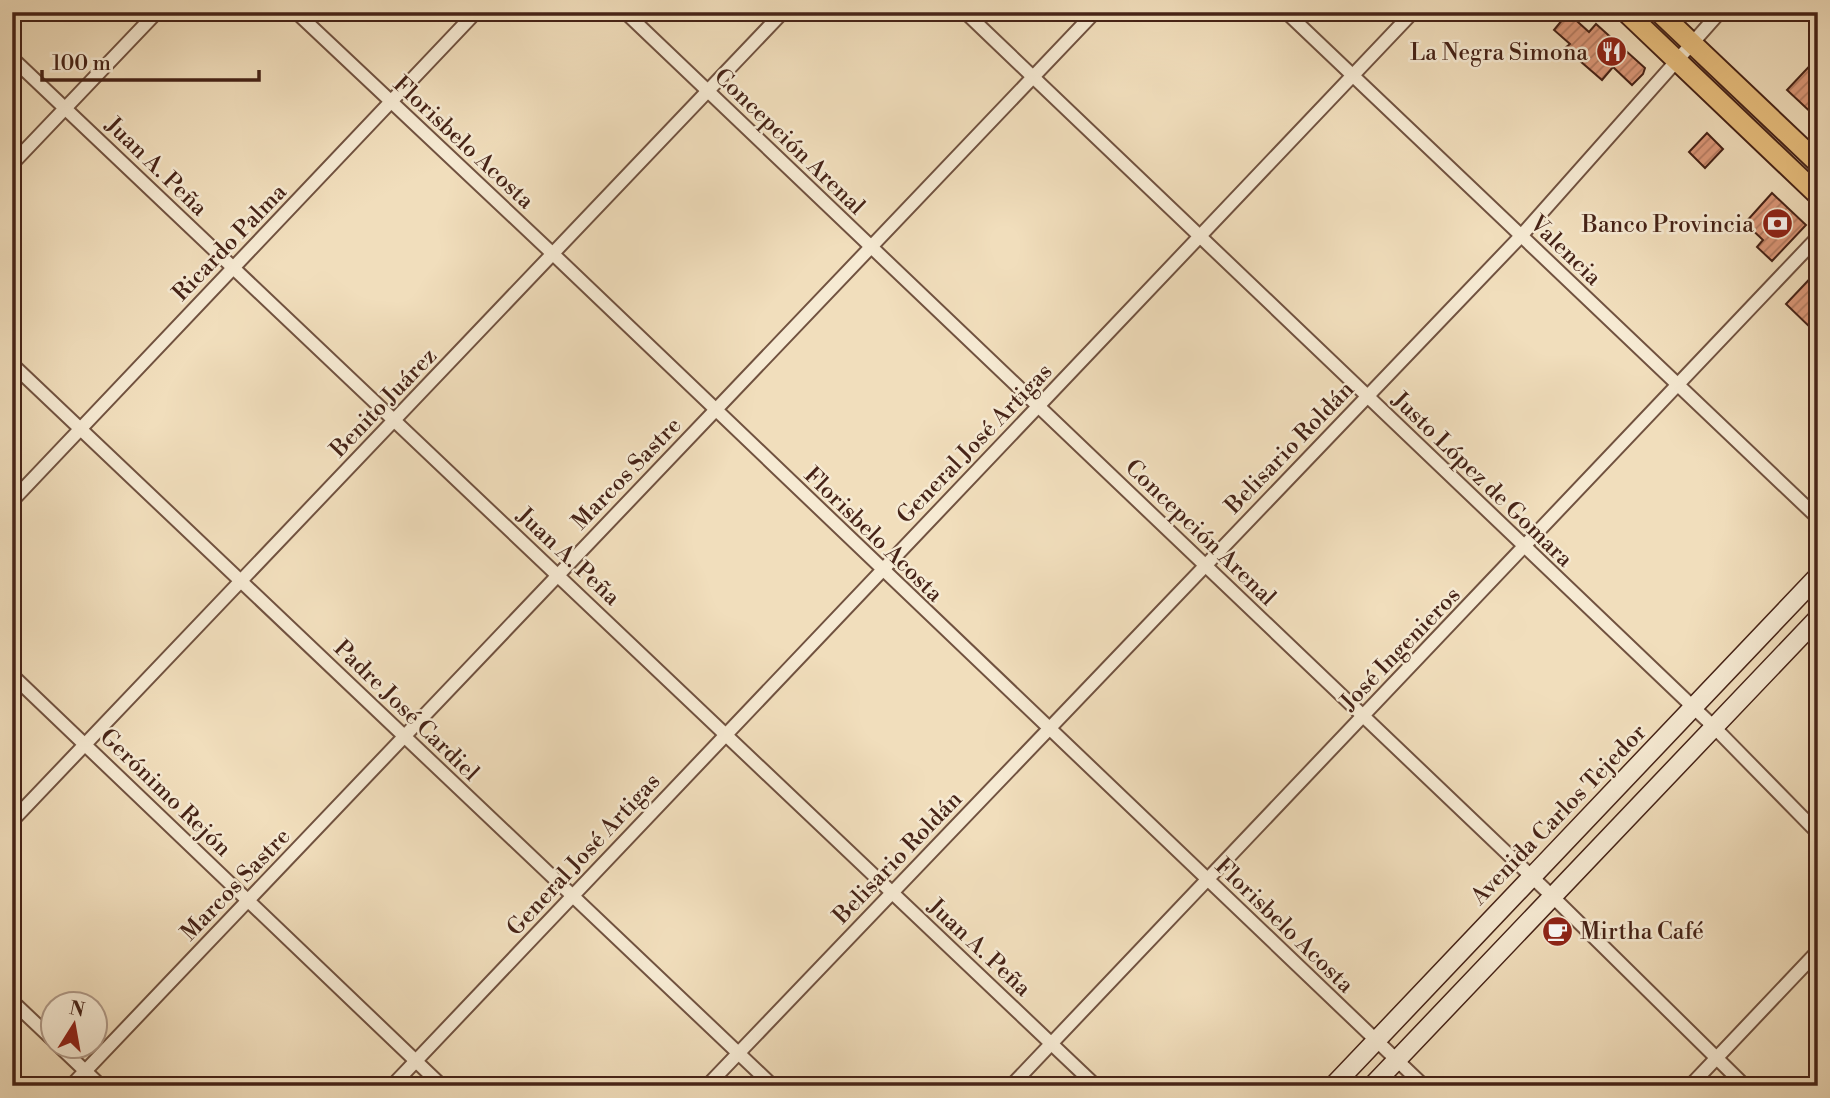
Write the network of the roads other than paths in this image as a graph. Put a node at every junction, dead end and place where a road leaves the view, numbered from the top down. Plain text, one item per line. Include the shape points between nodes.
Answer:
1 (157, 12) edge
2 (296, 12) edge
3 (476, 12) edge
4 (625, 12) edge
5 (783, 12) edge
6 (965, 12) edge
7 (1095, 12) edge
8 (1286, 12) edge
9 (1413, 12) edge
10 (1626, 12) edge
11 (1659, 12) edge
12 (1720, 12) edge
13 (1691, 43) junction
14 (12, 58) edge
15 (1675, 60) junction
16 (1353, 76) junction
17 (1032, 78) junction
18 (708, 91) junction
19 (391, 103) junction
20 (65, 108) junction
21 (1818, 163) edge
22 (12, 164) edge
23 (1818, 195) edge
24 (1521, 236) junction
25 (1199, 237) junction
26 (1818, 237) edge
27 (871, 247) junction
28 (553, 254) junction
29 (233, 267) junction
30 (12, 364) edge
31 (1678, 386) junction
32 (1367, 397) junction
33 (1038, 406) junction
34 (715, 411) junction
35 (395, 420) junction
36 (80, 429) junction
37 (12, 501) edge
38 (1818, 518) edge
39 (1525, 547) junction
40 (1205, 566) junction
41 (882, 570) junction
42 (558, 575) junction
43 (1818, 576) edge
44 (243, 580) junction
45 (1818, 618) edge
46 (12, 675) edge
47 (1693, 707) junction
48 (1363, 716) junction
49 (1714, 727) junction
50 (1049, 729) junction
51 (726, 734) junction
52 (404, 737) junction
53 (86, 744) junction
54 (12, 821) edge
55 (1818, 833) edge
56 (1532, 877) junction
57 (1208, 880) junction
58 (892, 892) junction
59 (572, 897) junction
60 (1553, 897) junction
61 (247, 901) junction
62 (1818, 951) edge
63 (12, 1001) edge
64 (38, 1026) edge
65 (1376, 1041) junction
66 (1051, 1043) junction
67 (739, 1052) junction
68 (1716, 1058) junction
69 (75, 1060) edge
70 (1396, 1060) junction
71 (415, 1061) junction
72 (86, 1071) junction
73 (71, 1086) edge
74 (102, 1086) edge
75 (392, 1086) edge
76 (442, 1086) edge
77 (707, 1086) edge
78 (773, 1086) edge
79 (1011, 1086) edge
80 (1096, 1086) edge
81 (1333, 1086) edge
82 (1372, 1086) edge
83 (1424, 1086) edge
84 (1690, 1086) edge
85 (1745, 1086) edge

1 - 20 street
2 - 19 street, Florisbelo Acosta
3 - 19 street, Ricardo Palma
4 - 18 street, Concepción Arenal
5 - 18 street, Benito Juárez
6 - 17 street, Justo López de Gomara
7 - 17 street, Marcos Sastre
8 - 16 street, Valencia
9 - 16 street, General José Artigas
10 - 15 main road
11 - 13 main road
12 - 13 street, Belisario Roldán
13 - 15 street, Belisario Roldán
13 - 21 main road
14 - 20 street, Juan A. Peña
15 - 23 main road
15 - 24 street, Belisario Roldán
16 - 24 street, Valencia
16 - 25 street, General José Artigas
17 - 25 street, Justo López de Gomara
17 - 27 street, Marcos Sastre
18 - 27 street, Concepción Arenal
18 - 28 street, Benito Juárez
19 - 28 street, Florisbelo Acosta
19 - 29 street, Ricardo Palma
20 - 22 street
20 - 29 street, Juan A. Peña
24 - 31 street, Valencia
24 - 32 street, Belisario Roldán
25 - 32 street, Justo López de Gomara
25 - 33 street, General José Artigas
26 - 31 street, José Ingenieros
27 - 33 street, Concepción Arenal
27 - 34 street, Marcos Sastre
28 - 34 street, Florisbelo Acosta
28 - 35 street, Benito Juárez
29 - 35 street, Juan A. Peña
29 - 36 street, Ricardo Palma
30 - 36 street, Padre José Cardiel
31 - 38 street, Valencia
31 - 39 street, José Ingenieros
32 - 39 street, Justo López de Gomara
32 - 40 street, Belisario Roldán
33 - 40 street, Concepción Arenal
33 - 41 street, General José Artigas
34 - 41 street, Florisbelo Acosta
34 - 42 street, Marcos Sastre
35 - 42 street, Juan A. Peña
35 - 44 street, Benito Juárez
36 - 37 street, Ricardo Palma
36 - 44 street, Padre José Cardiel
39 - 47 street, Justo López de Gomara
39 - 48 street, José Ingenieros
40 - 48 street, Concepción Arenal
40 - 50 street, Belisario Roldán
41 - 50 street, Florisbelo Acosta
41 - 51 street, General José Artigas
42 - 51 street, Juan A. Peña
42 - 52 street, Marcos Sastre
43 - 47 main road, Avenida Carlos Tejedor
44 - 52 street, Padre José Cardiel
44 - 53 street, Benito Juárez
45 - 49 main road
46 - 53 street, Gerónimo Rejón
47 - 49 street, Justo López de Gomara
47 - 56 main road, Avenida Carlos Tejedor
48 - 56 street, Concepción Arenal
48 - 57 street, José Ingenieros
49 - 55 street, Justo López de Gomara
49 - 60 main road
50 - 57 street, Florisbelo Acosta
50 - 58 street, Belisario Roldán
51 - 58 street, Juan A. Peña
51 - 59 street, General José Artigas
52 - 59 street, Padre José Cardiel
52 - 61 street, Marcos Sastre
53 - 54 street, Benito Juárez
53 - 61 street, Gerónimo Rejón
56 - 60 street, Concepción Arenal
56 - 65 main road, Avenida Carlos Tejedor
57 - 65 street, Florisbelo Acosta
57 - 66 street, José Ingenieros
58 - 66 street, Juan A. Peña
58 - 67 street, Belisario Roldán
59 - 67 street, Padre José Cardiel
59 - 71 street, General José Artigas
60 - 68 street, Concepción Arenal
60 - 70 main road
61 - 71 street, Gerónimo Rejón
61 - 72 street, Marcos Sastre
62 - 68 street
63 - 64 street
65 - 70 street, Florisbelo Acosta
65 - 81 main road, Avenida Carlos Tejedor
66 - 79 street, José Ingenieros
66 - 80 street, Juan A. Peña
67 - 77 street, Belisario Roldán
67 - 78 street, Padre José Cardiel
68 - 84 street
68 - 85 street, Concepción Arenal
69 - 72 street
70 - 82 main road
70 - 83 street, Florisbelo Acosta
71 - 75 street, General José Artigas
71 - 76 street, Gerónimo Rejón
72 - 73 street, Marcos Sastre
72 - 74 street

